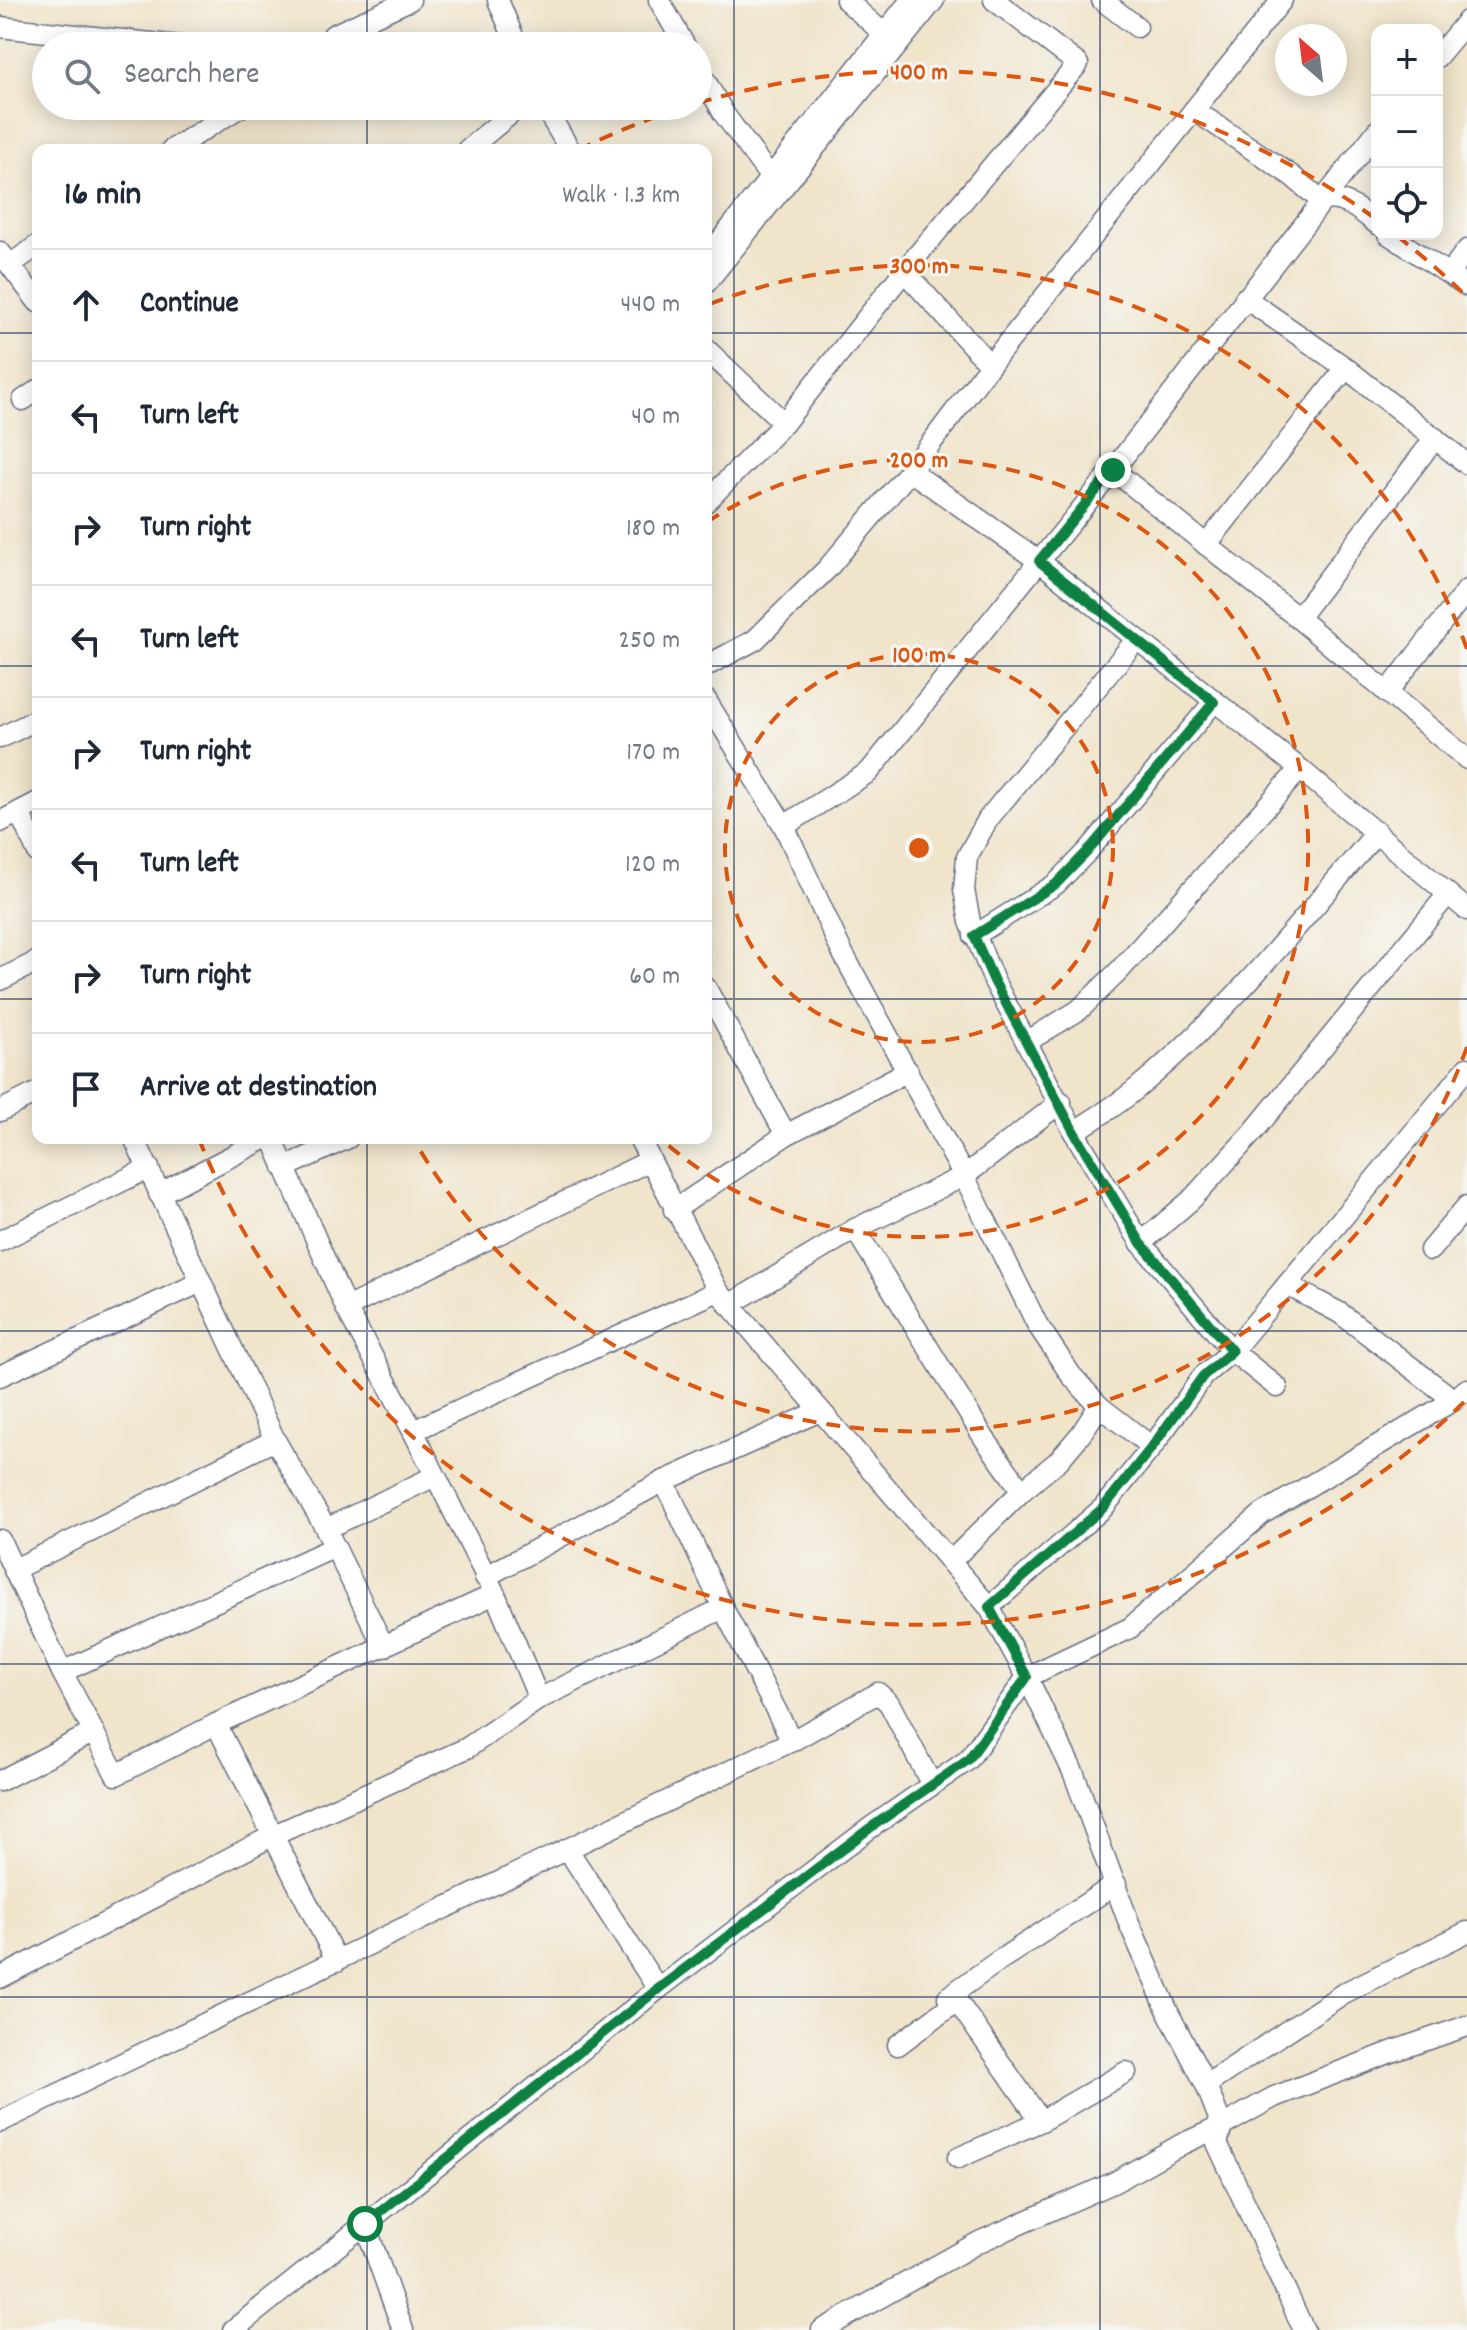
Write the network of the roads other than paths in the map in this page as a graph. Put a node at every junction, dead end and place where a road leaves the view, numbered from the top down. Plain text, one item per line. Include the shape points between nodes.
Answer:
1 (410, 0) edge
2 (498, 0) edge
3 (659, 0) edge
4 (846, 0) edge
5 (911, 0) edge
6 (934, 0) edge
7 (994, 0) edge
8 (1102, 0) edge
9 (1282, 0) edge
10 (1467, 21) edge
11 (0, 27) edge
12 (1137, 27) dead end
13 (47, 32) edge
14 (340, 32) edge
15 (511, 32) edge
16 (677, 32) edge
17 (884, 34) junction
18 (1443, 50) edge
19 (712, 93) edge
20 (1194, 110) junction
21 (219, 120) edge
22 (503, 120) edge
23 (552, 120) edge
24 (1371, 138) edge
25 (181, 144) edge
26 (474, 144) edge
27 (566, 144) edge
28 (771, 178) junction
29 (1320, 200) junction
30 (1371, 219) edge
31 (1398, 240) edge
32 (32, 247) edge
33 (1467, 250) edge
34 (712, 252) edge
35 (3, 256) edge
36 (904, 271) junction
37 (1450, 272) junction
38 (712, 276) edge
39 (1467, 286) edge
40 (32, 294) edge
41 (1245, 298) junction
42 (712, 355) edge
43 (990, 365) junction
44 (1346, 368) junction
45 (784, 423) junction
46 (1435, 438) junction
47 (1467, 464) edge
48 (1113, 470) junction
49 (910, 471) junction
50 (712, 496) edge
51 (1206, 545) junction
52 (1039, 561) junction
53 (1467, 590) edge
54 (1298, 618) junction
55 (1137, 639) junction
56 (712, 663) edge
57 (1387, 693) junction
58 (1214, 702) junction
59 (32, 710) edge
60 (712, 710) edge
61 (32, 722) edge
62 (0, 726) edge
63 (0, 738) edge
64 (1467, 759) edge
65 (1300, 769) junction
66 (32, 805) edge
67 (19, 812) junction
68 (0, 822) edge
69 (784, 826) junction
70 (1377, 832) junction
71 (32, 840) edge
72 (1448, 894) junction
73 (1467, 910) edge
74 (974, 936) junction
75 (32, 964) edge
76 (0, 980) edge
77 (712, 999) edge
78 (1028, 1041) junction
79 (1467, 1068) edge
80 (908, 1071) junction
81 (32, 1095) edge
82 (1061, 1102) junction
83 (0, 1111) edge
84 (1074, 1132) junction
85 (786, 1135) junction
86 (137, 1144) edge
87 (255, 1144) edge
88 (274, 1144) edge
89 (335, 1144) edge
90 (642, 1144) edge
91 (649, 1161) junction
92 (149, 1168) junction
93 (284, 1168) junction
94 (964, 1176) junction
95 (159, 1194) junction
96 (1467, 1206) edge
97 (674, 1210) junction
98 (855, 1229) junction
99 (0, 1241) edge
100 (1141, 1243) junction
101 (1430, 1250) dead end
102 (201, 1282) junction
103 (1287, 1285) junction
104 (724, 1298) junction
105 (346, 1308) junction
106 (1232, 1351) junction
107 (0, 1376) edge
108 (1277, 1387) dead end
109 (1461, 1395) edge
110 (1099, 1406) junction
111 (820, 1411) junction
112 (413, 1431) junction
113 (275, 1440) junction
114 (1152, 1447) junction
115 (435, 1476) junction
116 (664, 1481) junction
117 (1022, 1491) junction
118 (330, 1538) junction
119 (0, 1540) edge
120 (950, 1562) junction
121 (15, 1569) junction
122 (490, 1585) junction
123 (989, 1607) junction
124 (723, 1608) junction
125 (384, 1647) junction
126 (62, 1672) junction
127 (1027, 1677) junction
128 (539, 1699) junction
129 (216, 1724) junction
130 (94, 1732) junction
131 (792, 1741) junction
132 (0, 1781) edge
133 (932, 1785) junction
134 (272, 1836) junction
135 (568, 1850) junction
136 (1116, 1884) junction
137 (1467, 1932) edge
138 (337, 1961) junction
139 (0, 1978) edge
140 (658, 1989) junction
141 (957, 2001) junction
142 (1467, 2026) edge
143 (898, 2045) dead end
144 (1126, 2072) dead end
145 (1206, 2085) junction
146 (1041, 2121) junction
147 (0, 2122) edge
148 (1222, 2126) junction
149 (958, 2158) dead end
150 (365, 2224) junction
151 (233, 2330) edge
152 (403, 2330) edge
153 (822, 2330) edge
154 (1304, 2330) edge

1 - 14 street
2 - 15 street
3 - 16 street
4 - 17 street
5 - 17 street
6 - 38 street
7 - 36 street via 1078,64
8 - 12 street
9 - 20 street
10 - 18 street
11 - 13 street
17 - 28 street
19 - 28 street
20 - 29 street
20 - 43 street
21 - 25 street
22 - 26 street
23 - 27 street
24 - 29 street
28 - 34 street
29 - 30 street via 1355,206
29 - 41 street
31 - 37 street
32 - 35 street
33 - 37 street
35 - 40 street
36 - 43 street
36 - 45 street
37 - 39 street
41 - 44 street
41 - 48 street
42 - 45 street
43 - 49 street
44 - 46 street
44 - 51 street
45 - 50 street
46 - 47 street
46 - 54 street
48 - 51 street
48 - 52 street
49 - 52 street
49 - 56 street via 827,569 755,640
51 - 54 street
52 - 55 street
52 - 69 street via 869,772
53 - 57 street
54 - 57 street
55 - 58 street
55 - 74 street via 988,819 967,857 964,890
57 - 64 street
58 - 65 street
58 - 74 street via 1056,884
59 - 62 street
60 - 69 street
61 - 63 street
65 - 70 street
65 - 78 street via 1119,971 1079,1010
66 - 67 street
67 - 68 street
67 - 71 street
69 - 80 street via 841,950
70 - 72 street
70 - 84 street via 1279,948 1182,1050 1132,1093
72 - 73 street
72 - 100 street via 1254,1131 1191,1200
74 - 78 street
75 - 76 street
77 - 85 street
78 - 82 street
79 - 103 street
80 - 85 street
80 - 94 street
81 - 83 street
82 - 84 street
82 - 94 street
84 - 100 street
85 - 97 street
86 - 92 street
87 - 95 street
88 - 93 street
89 - 93 street
90 - 91 street
91 - 97 street
91 - 105 street
92 - 95 street
92 - 99 street
93 - 105 street
94 - 98 street
94 - 110 street via 1037,1324
95 - 102 street
96 - 101 street
97 - 104 street
98 - 104 street
98 - 117 street
100 - 106 street
102 - 107 street
102 - 113 street
103 - 106 street
103 - 109 street via 1340,1313
104 - 111 street
104 - 112 street
105 - 112 street
106 - 108 street
106 - 114 street via 1203,1376
109 - 127 street via 1262,1514 1130,1628
110 - 114 street
110 - 117 street via 1058,1461
111 - 116 street
111 - 120 street
112 - 115 street
113 - 118 street
113 - 121 street
114 - 123 street via 1103,1508
115 - 118 street
115 - 122 street
116 - 122 street
116 - 124 street
117 - 120 street
118 - 125 street
118 - 126 street
119 - 121 street
120 - 123 street
121 - 126 street
122 - 125 street
122 - 128 street
123 - 127 street
124 - 128 street
124 - 131 street
125 - 129 street
126 - 130 street
127 - 133 street via 968,1760
127 - 136 street via 1074,1774
128 - 134 street via 467,1748
129 - 130 street via 116,1775
129 - 134 street
130 - 132 street
131 - 133 street via 878,1693 889,1703
131 - 135 street
133 - 140 street
134 - 138 street
134 - 139 street
135 - 138 street
135 - 140 street
136 - 141 street via 948,1997
136 - 145 street via 1163,2001
137 - 145 street via 1344,1993
138 - 147 street
140 - 150 street
141 - 143 street
141 - 146 street
142 - 148 street via 1274,2097
144 - 146 street
145 - 148 street
146 - 149 street
148 - 153 street via 1115,2182 979,2242
148 - 154 street via 1217,2143
150 - 151 street
150 - 152 street

